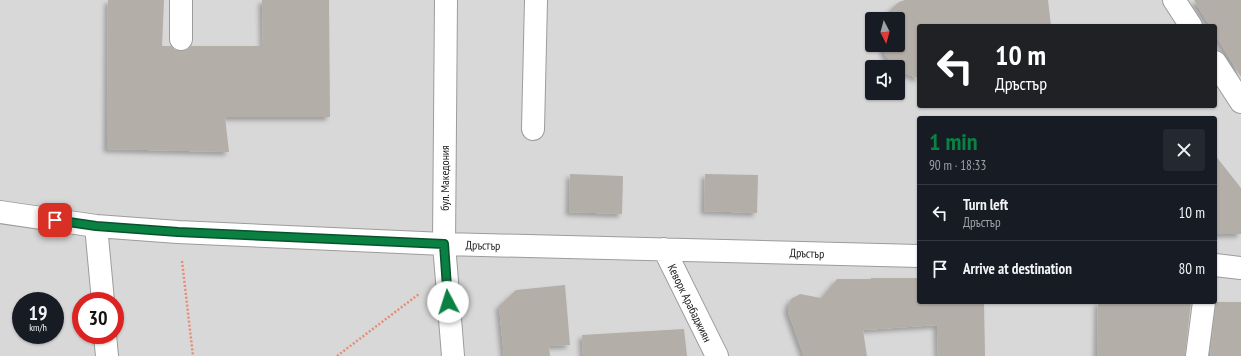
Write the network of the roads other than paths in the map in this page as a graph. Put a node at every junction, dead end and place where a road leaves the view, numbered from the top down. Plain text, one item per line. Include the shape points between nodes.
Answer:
1 (181, 0) edge
2 (446, 0) edge
3 (536, 0) edge
4 (1174, 0) edge
5 (1190, 24) edge
6 (181, 39) dead end
7 (1217, 65) edge
8 (1241, 102) edge
9 (533, 129) dead end
10 (0, 212) edge
11 (96, 226) junction
12 (444, 244) junction
13 (664, 249) junction
14 (917, 256) edge
15 (1217, 265) edge
16 (1241, 268) edge
17 (101, 292) edge
18 (1204, 304) edge
19 (106, 344) edge
20 (107, 356) edge
21 (453, 356) edge
22 (717, 356) edge
23 (1197, 356) edge

1 - 6 street
2 - 12 street, бул. Македония
3 - 9 street
4 - 5 street
7 - 8 street
10 - 11 street, Дръстър
11 - 12 street, Дръстър
11 - 17 street
12 - 13 street, Дръстър
12 - 21 street, бул. Македония
13 - 14 street, Дръстър
13 - 22 street, Кеворк Арабаджиян
15 - 16 street
18 - 23 street
19 - 20 street

